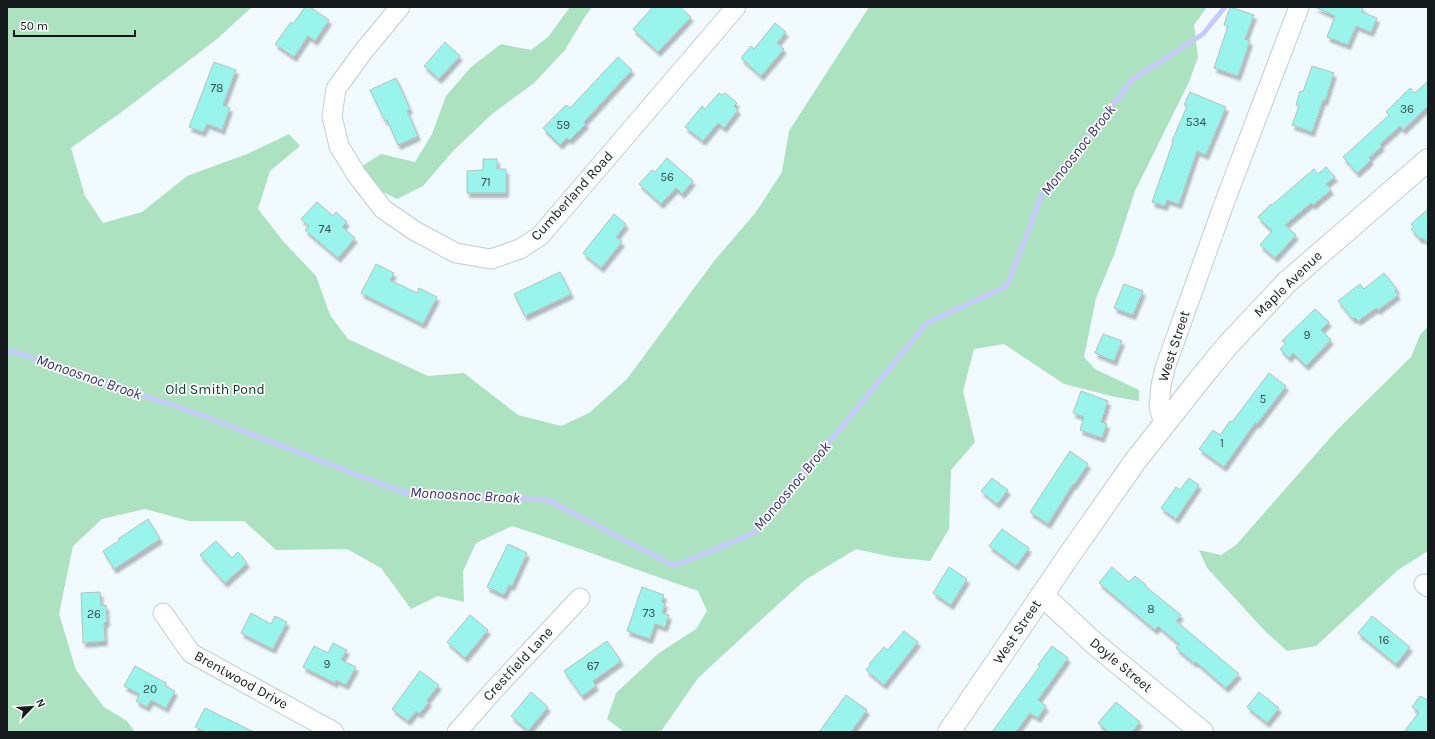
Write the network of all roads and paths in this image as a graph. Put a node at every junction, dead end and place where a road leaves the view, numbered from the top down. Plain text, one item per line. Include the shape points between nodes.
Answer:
1 (400, 7) edge
2 (736, 7) edge
3 (1299, 7) edge
4 (1428, 160) edge
5 (1164, 424) junction
6 (1042, 595) junction
7 (580, 598) dead end
8 (163, 613) dead end
9 (334, 732) edge
10 (457, 732) edge
11 (949, 732) edge
12 (1202, 732) edge

1 - 2 street, Cumberland Road via 336,89 332,116 339,146 356,174 383,209 415,231 456,253 491,259 520,249 540,236
3 - 5 street, West Street via 1165,368 1159,407
4 - 5 main road, Maple Avenue via 1286,283 1228,346
5 - 6 main road, West Street via 1123,478
6 - 11 main road, West Street
6 - 12 main road, Doyle Street via 1095,644
7 - 10 street, Crestfield Lane
8 - 9 street, Brentwood Drive via 191,653

